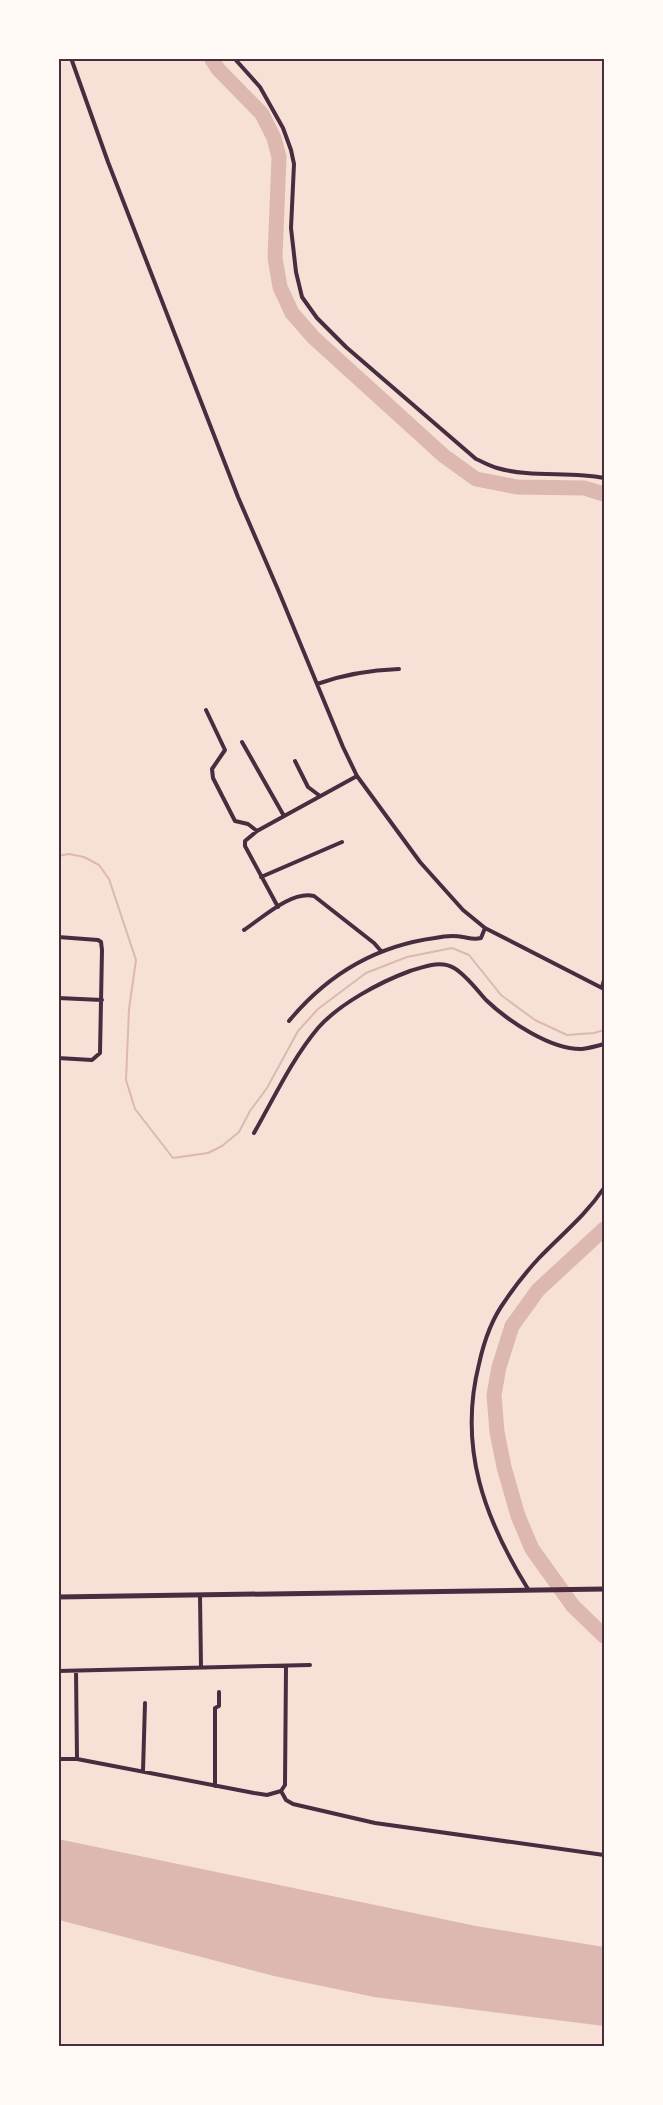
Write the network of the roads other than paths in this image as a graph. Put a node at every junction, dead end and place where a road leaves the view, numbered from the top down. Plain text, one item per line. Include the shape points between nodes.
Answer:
1 (71, 58) edge
2 (234, 58) edge
3 (604, 478) edge
4 (399, 669) dead end
5 (317, 684) junction
6 (206, 710) dead end
7 (242, 742) dead end
8 (295, 761) dead end
9 (357, 776) junction
10 (320, 796) junction
11 (284, 816) junction
12 (257, 831) junction
13 (342, 842) dead end
14 (261, 877) junction
15 (278, 908) junction
16 (485, 928) junction
17 (244, 930) dead end
18 (58, 937) edge
19 (381, 951) junction
20 (604, 980) edge
21 (603, 988) edge
22 (58, 998) edge
23 (102, 1000) junction
24 (289, 1021) dead end
25 (604, 1044) edge
26 (58, 1058) edge
27 (254, 1133) dead end
28 (604, 1188) edge
29 (530, 1589) junction
30 (604, 1589) edge
31 (200, 1596) junction
32 (58, 1597) edge
33 (310, 1665) dead end
34 (286, 1666) junction
35 (201, 1667) junction
36 (58, 1671) edge
37 (76, 1671) junction
38 (219, 1692) dead end
39 (145, 1703) dead end
40 (58, 1759) edge
41 (77, 1759) junction
42 (143, 1771) junction
43 (215, 1786) junction
44 (281, 1791) junction
45 (604, 1855) edge

1 - 5 street via 238,497
2 - 3 street via 260,87 288,142 294,164 291,228 296,272 302,297 317,318 476,459 518,472
4 - 5 street via 342,675
5 - 9 street
6 - 12 street via 225,750 212,769 213,778 235,821
7 - 11 street
8 - 10 street via 308,787
9 - 10 street
9 - 16 street via 420,862 463,910
10 - 11 street
11 - 12 street
12 - 14 street via 245,841 245,846
13 - 14 street
14 - 15 street
15 - 17 street
15 - 19 street via 295,896 314,896
16 - 19 street via 476,940 442,937
16 - 21 street
18 - 23 street via 101,942
19 - 24 street via 319,988
20 - 21 street
22 - 23 street
23 - 26 street via 99,1056 92,1060
25 - 27 street via 581,1049 541,1038 488,1002 454,968 430,965 376,984 330,1017 290,1069
28 - 29 street via 594,1204 539,1258 504,1302 486,1334 474,1384 470,1427 477,1477 515,1568
29 - 30 main road
29 - 31 main road
31 - 32 main road
31 - 35 street
33 - 34 street
34 - 35 street
34 - 44 street via 285,1785
35 - 37 street
36 - 37 street
37 - 41 street
38 - 43 street via 219,1706 215,1708
39 - 42 street
40 - 41 street
41 - 42 street
42 - 43 street
43 - 44 street via 267,1795
44 - 45 street via 293,1804 375,1823

